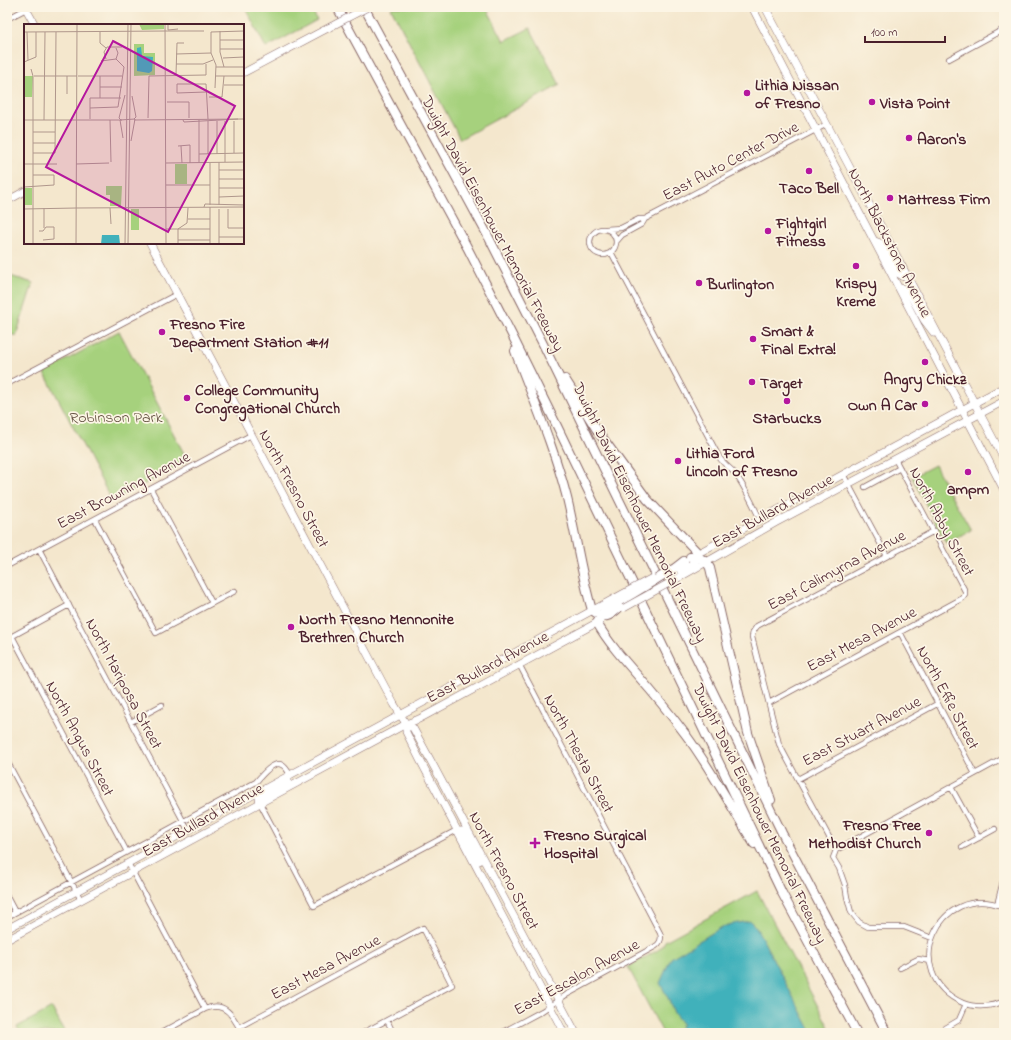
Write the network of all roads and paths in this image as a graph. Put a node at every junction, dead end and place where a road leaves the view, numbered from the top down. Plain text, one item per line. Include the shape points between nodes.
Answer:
1 (337, 7) edge
2 (364, 7) edge
3 (368, 7) edge
4 (752, 7) edge
5 (765, 7) edge
6 (26, 8) edge
7 (7, 19) edge
8 (34, 24) edge
9 (1004, 29) edge
10 (949, 59) dead end
11 (244, 72) edge
12 (827, 124) junction
13 (816, 129) junction
14 (24, 192) edge
15 (7, 201) edge
16 (645, 219) junction
17 (606, 229) junction
18 (874, 241) junction
19 (616, 242) junction
20 (151, 244) edge
21 (611, 252) junction
22 (907, 277) junction
23 (900, 288) junction
24 (177, 294) junction
25 (511, 333) junction
26 (543, 344) junction
27 (947, 350) junction
28 (7, 384) edge
29 (1004, 387) edge
30 (1004, 401) edge
31 (975, 402) junction
32 (962, 410) junction
33 (980, 414) junction
34 (968, 420) junction
35 (251, 435) junction
36 (895, 459) junction
37 (1004, 459) edge
38 (900, 468) junction
39 (844, 474) junction
40 (849, 484) junction
41 (865, 487) dead end
42 (151, 489) junction
43 (1004, 490) edge
44 (95, 519) junction
45 (760, 519) junction
46 (934, 531) junction
47 (39, 549) junction
48 (887, 556) junction
49 (692, 557) junction
50 (707, 562) junction
51 (7, 566) edge
52 (676, 571) junction
53 (235, 591) dead end
54 (965, 595) joint
55 (212, 603) junction
56 (621, 603) junction
57 (69, 605) junction
58 (592, 610) junction
59 (598, 619) junction
60 (900, 632) junction
61 (12, 636) junction
62 (7, 639) edge
63 (519, 664) junction
64 (769, 703) junction
65 (937, 704) junction
66 (162, 705) dead end
67 (400, 714) junction
68 (131, 722) junction
69 (406, 724) junction
70 (1004, 758) edge
71 (7, 761) edge
72 (975, 774) junction
73 (290, 775) junction
74 (798, 779) junction
75 (951, 787) junction
76 (260, 803) junction
77 (183, 821) junction
78 (996, 829) dead end
79 (188, 830) junction
80 (457, 830) junction
81 (782, 833) junction
82 (979, 838) junction
83 (962, 847) dead end
84 (836, 850) junction
85 (127, 852) junction
86 (128, 863) junction
87 (132, 872) junction
88 (493, 877) junction
89 (1004, 880) edge
90 (71, 882) junction
91 (76, 891) junction
92 (782, 893) junction
93 (7, 897) edge
94 (81, 900) junction
95 (997, 905) junction
96 (1004, 908) edge
97 (15, 912) junction
98 (7, 917) edge
99 (7, 929) edge
100 (932, 938) junction
101 (7, 940) edge
102 (661, 940) joint
103 (930, 961) junction
104 (900, 968) dead end
105 (558, 1000) junction
106 (1004, 1001) edge
107 (966, 1004) junction
108 (550, 1006) junction
109 (205, 1009) junction
110 (387, 1020) junction
111 (239, 1027) junction
112 (160, 1033) edge
113 (242, 1033) edge
114 (363, 1033) edge
115 (393, 1033) edge
116 (501, 1033) edge
117 (564, 1033) edge
118 (576, 1033) edge
119 (857, 1033) edge
120 (887, 1033) edge
121 (937, 1033) edge

1 - 25 highway, Dwight David Eisenhower Memorial Freeway
2 - 26 highway, Dwight David Eisenhower Memorial Freeway via 488,236
3 - 11 main road, bridge
4 - 13 main road, North Blackstone Avenue
5 - 12 main road, North Blackstone Avenue
6 - 7 street
6 - 8 main road
9 - 10 street
12 - 13 street, East Auto Center Drive
12 - 22 main road, North Blackstone Avenue
13 - 16 street, East Auto Center Drive
13 - 18 main road, North Blackstone Avenue
14 - 15 main road
16 - 17 street, East Auto Center Drive via 621,228
16 - 19 street, East Auto Center Drive via 642,224 622,235
17 - 19 street via 614,235
17 - 21 street via 599,229 592,234 590,245 598,254
18 - 22 main road via 882,244 899,274
18 - 23 main road, North Blackstone Avenue
19 - 21 street
20 - 24 main road, North Fresno Street
21 - 45 street via 719,457 738,478
22 - 27 main road, North Blackstone Avenue
23 - 27 main road via 905,289
23 - 32 main road, North Blackstone Avenue
24 - 28 street
24 - 35 main road, North Fresno Street
25 - 58 highway via 514,349 560,474
25 - 92 highway, Dwight David Eisenhower Memorial Freeway
26 - 49 highway via 626,472
26 - 81 highway, Dwight David Eisenhower Memorial Freeway
27 - 31 main road, North Blackstone Avenue
29 - 31 main road, East Bullard Avenue
30 - 33 main road, East Bullard Avenue
31 - 32 main road, East Bullard Avenue
31 - 33 main road, North Blackstone Avenue
32 - 34 main road, North Blackstone Avenue
32 - 39 main road, East Bullard Avenue
33 - 34 main road, East Bullard Avenue
33 - 37 main road, North Blackstone Avenue
34 - 36 main road, East Bullard Avenue
34 - 43 main road, North Blackstone Avenue
35 - 42 street, East Browning Avenue
35 - 67 main road, North Fresno Street
36 - 38 street, North Abby Street
36 - 40 main road, East Bullard Avenue
38 - 41 street
38 - 46 street, North Abby Street
39 - 40 street
39 - 45 main road, East Bullard Avenue
40 - 48 street
40 - 50 main road, East Bullard Avenue
42 - 44 street, East Browning Avenue
42 - 55 street
44 - 47 street, East Browning Avenue
44 - 55 street via 156,633
45 - 49 main road, East Bullard Avenue
46 - 48 street, East Calimyrna Avenue
46 - 54 street, North Abby Street
47 - 51 street, East Browning Avenue
47 - 57 street, North Mariposa Street
48 - 64 street, East Calimyrna Avenue via 757,626 752,637
49 - 50 highway
49 - 52 highway
49 - 52 highway via 694,563
50 - 52 main road, East Bullard Avenue
50 - 81 highway via 748,733
52 - 56 highway via 638,596
53 - 55 street
54 - 60 street, East Mesa Avenue
56 - 58 main road, East Bullard Avenue
56 - 59 highway via 608,608
56 - 59 highway via 610,616
57 - 61 street
57 - 68 street, North Mariposa Street
58 - 59 highway
58 - 67 main road, East Bullard Avenue
59 - 63 main road, East Bullard Avenue
59 - 92 highway via 601,631 653,693 708,766
60 - 64 street, East Mesa Avenue
60 - 65 street, North Effie Street
61 - 62 street
61 - 85 street, North Angus Street
63 - 69 main road, East Bullard Avenue
63 - 102 street, North Thesta Street via 660,933
64 - 74 street via 779,744
65 - 72 street, North Effie Street
65 - 74 street, East Stuart Avenue
66 - 68 street
67 - 69 main road, North Fresno Street
67 - 73 main road, East Bullard Avenue
68 - 77 street, North Mariposa Street
69 - 76 main road, East Bullard Avenue
69 - 80 main road, North Fresno Street via 406,732
69 - 88 main road, North Fresno Street via 413,728
70 - 72 street
71 - 90 street
72 - 75 street
73 - 76 main road via 288,782 261,797
73 - 77 street via 283,765 276,764 256,782
73 - 79 main road, East Bullard Avenue
74 - 84 street
75 - 82 street
75 - 84 street
76 - 80 street via 314,906
76 - 87 main road, East Bullard Avenue
77 - 79 street, North Mariposa Street
77 - 85 street
78 - 82 street
79 - 86 main road, East Bullard Avenue
80 - 88 main road via 462,831 486,873
80 - 108 main road, North Fresno Street
81 - 120 highway, Dwight David Eisenhower Memorial Freeway
82 - 83 street
84 - 100 street via 833,858 845,885 851,912 859,922 868,927 904,927
85 - 90 street
86 - 87 street
86 - 91 main road, East Bullard Avenue
87 - 94 main road, East Bullard Avenue
87 - 109 street
88 - 105 main road, North Fresno Street
89 - 95 street
90 - 91 street
90 - 97 street
91 - 94 street
91 - 99 main road, East Bullard Avenue
92 - 119 highway, Dwight David Eisenhower Memorial Freeway
93 - 97 street
94 - 101 main road, East Bullard Avenue
95 - 96 street
95 - 100 street via 977,902 958,908 942,920
97 - 98 street
100 - 103 street
102 - 105 street, East Escalon Avenue via 656,946
103 - 104 street via 918,959
103 - 107 street via 933,973 942,988
105 - 108 street, East Escalon Avenue
105 - 118 main road, North Fresno Street
106 - 107 street via 989,1006
107 - 121 street via 959,1020
108 - 116 street, East Escalon Avenue
108 - 117 main road, North Fresno Street
109 - 111 street via 218,1006 227,1010
109 - 112 street
110 - 111 street, East Mesa Avenue via 452,985 423,928
110 - 114 street
110 - 115 street
111 - 113 street

